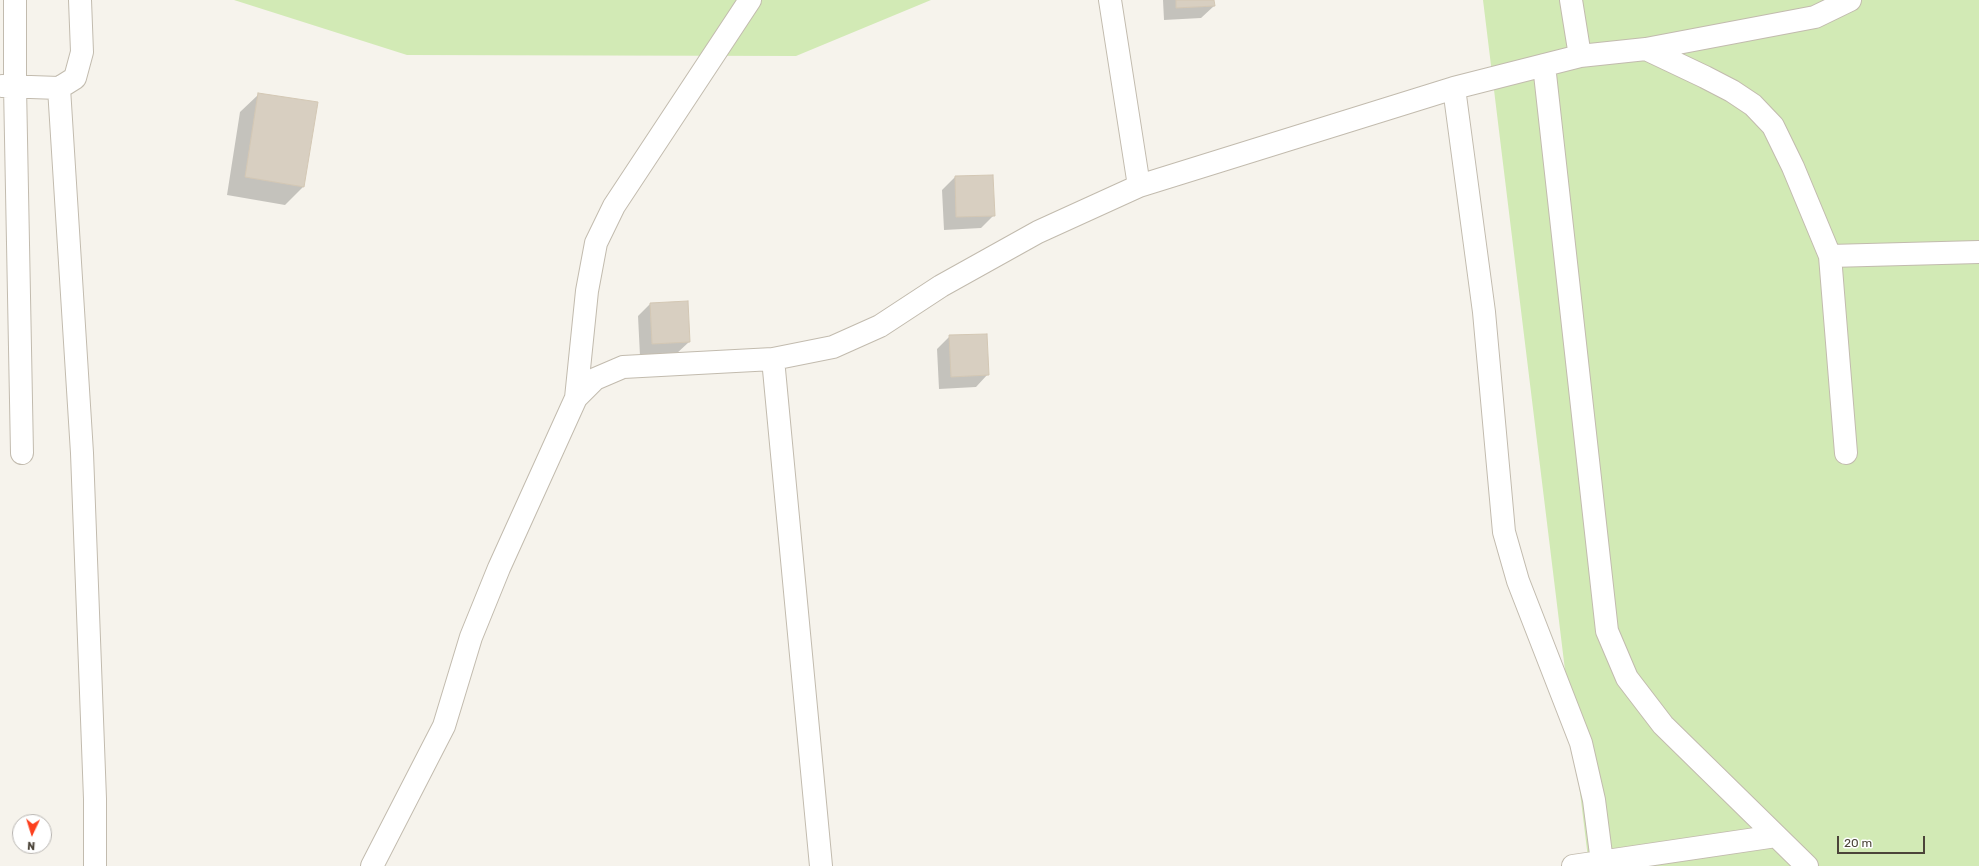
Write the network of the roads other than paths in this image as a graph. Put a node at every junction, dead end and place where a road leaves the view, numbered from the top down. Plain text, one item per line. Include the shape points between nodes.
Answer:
1 (15, 0) edge
2 (80, 0) edge
3 (750, 0) edge
4 (1110, 0) edge
5 (1571, 0) edge
6 (1850, 0) edge
7 (1646, 48) junction
8 (1580, 56) junction
9 (1544, 65) junction
10 (8, 86) edge
11 (59, 88) junction
12 (1454, 88) junction
13 (1139, 186) junction
14 (1979, 252) edge
15 (1830, 256) junction
16 (773, 359) junction
17 (576, 398) junction
18 (22, 453) dead end
19 (1846, 453) dead end
20 (1776, 836) junction
21 (1602, 862) junction
22 (95, 866) edge
23 (372, 866) edge
24 (821, 866) edge
25 (1574, 866) edge
26 (1807, 866) edge

1 - 10 street
2 - 11 street via 82,52 75,78
3 - 17 street via 614,206 596,243 587,291
4 - 13 street
5 - 8 street
6 - 7 street via 1815,17
7 - 8 street
7 - 15 street via 1732,91 1753,105 1773,126 1794,167
8 - 9 street
9 - 12 street
9 - 20 street via 1607,631 1626,678 1663,725
10 - 11 street
10 - 18 street
11 - 22 street via 82,453 95,792
12 - 13 street
12 - 21 street via 1484,312 1504,532 1518,580 1581,744 1594,800
13 - 16 street via 1038,232 941,286 880,326 834,347
14 - 15 street
15 - 19 street
16 - 17 street via 623,367 596,379
16 - 24 street
17 - 23 street via 499,568 471,638 444,726
20 - 21 street
20 - 26 street
21 - 25 street

